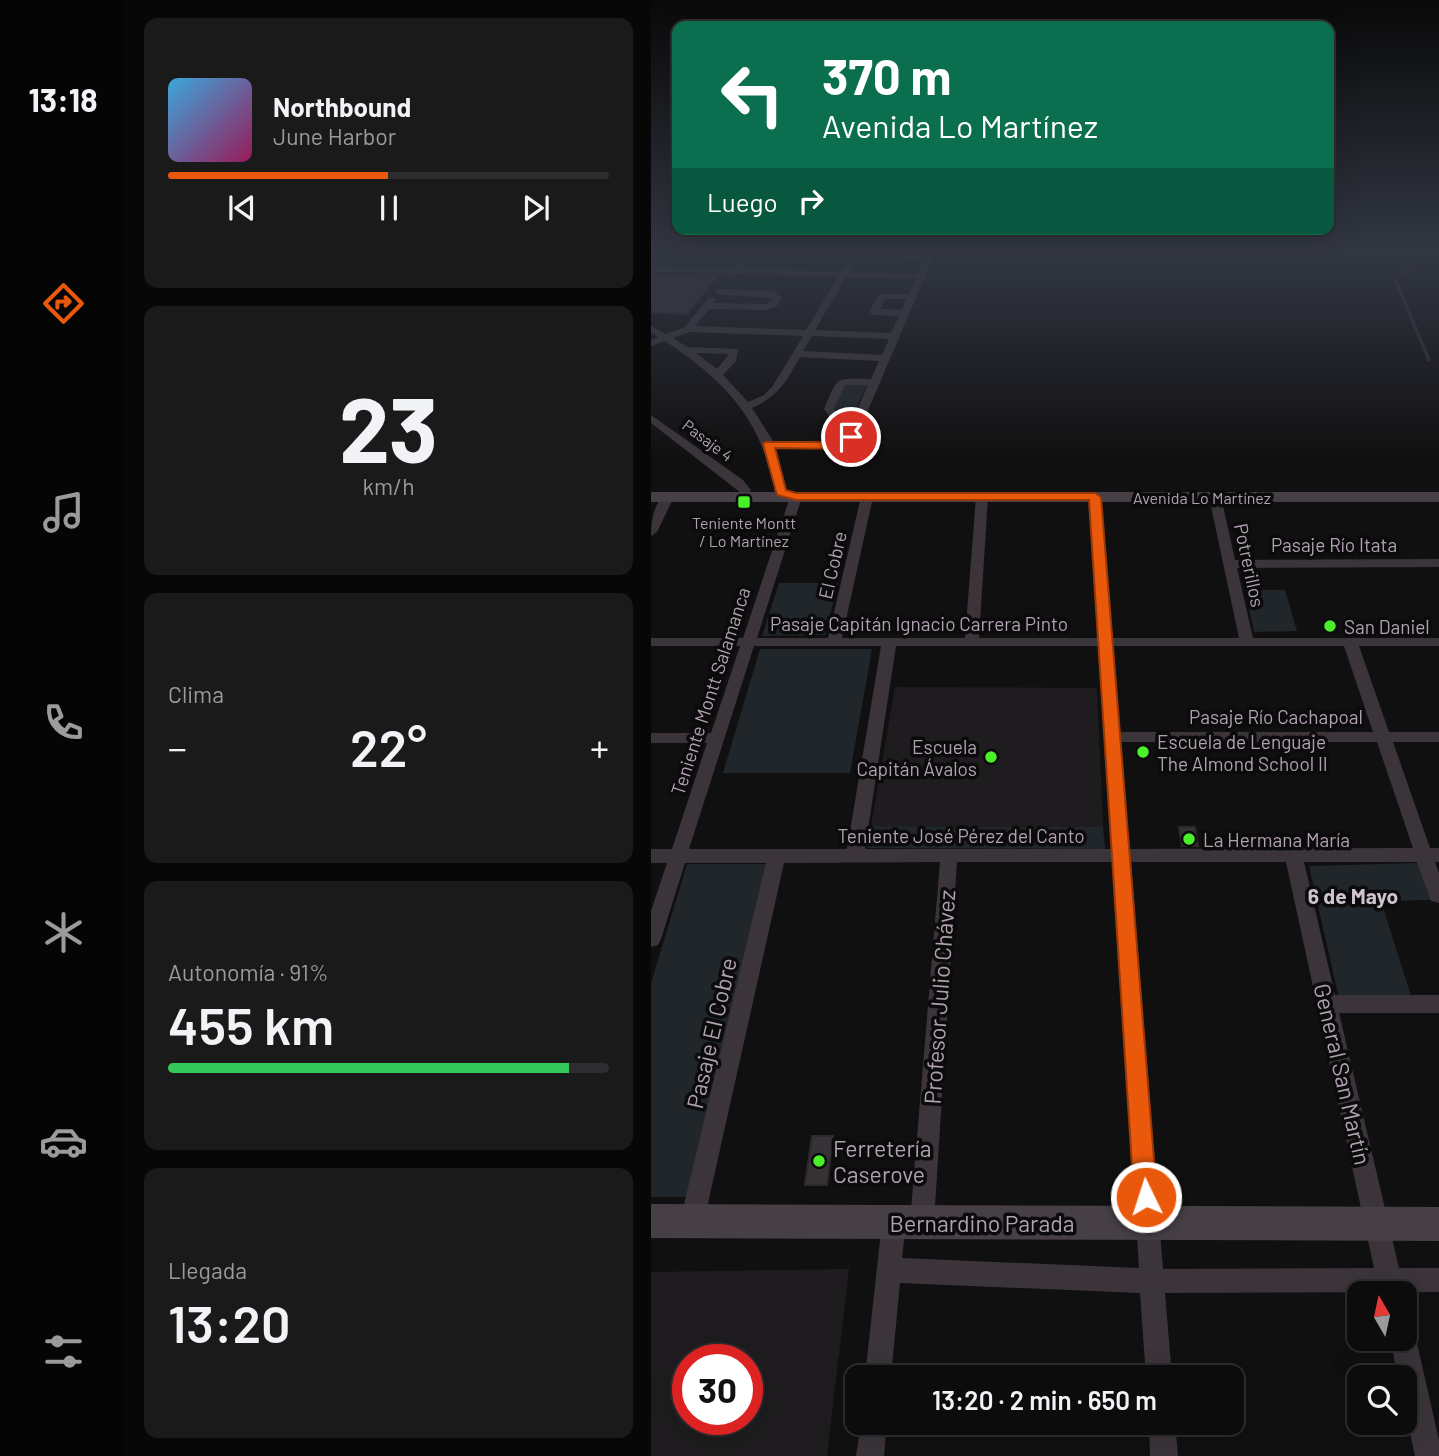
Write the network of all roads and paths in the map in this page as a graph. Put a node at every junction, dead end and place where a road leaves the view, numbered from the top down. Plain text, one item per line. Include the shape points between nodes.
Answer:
1 (695, 321) edge
2 (816, 321) edge
3 (902, 321) edge
4 (651, 329) edge
5 (688, 329) junction
6 (809, 333) junction
7 (895, 336) junction
8 (667, 338) junction
9 (651, 343) edge
10 (687, 350) junction
11 (796, 354) junction
12 (885, 358) junction
13 (718, 374) junction
14 (875, 382) junction
15 (747, 406) junction
16 (651, 418) edge
17 (651, 433) edge
18 (673, 433) junction
19 (851, 437) junction
20 (769, 444) junction
21 (651, 490) edge
22 (745, 490) junction
23 (788, 494) junction
24 (660, 497) edge
25 (867, 497) junction
26 (982, 497) junction
27 (1095, 497) junction
28 (1215, 497) junction
29 (1439, 497) edge
30 (651, 532) edge
31 (1230, 564) junction
32 (1439, 564) edge
33 (651, 642) edge
34 (749, 642) junction
35 (834, 642) junction
36 (889, 642) junction
37 (972, 642) junction
38 (1106, 642) junction
39 (1247, 642) junction
40 (1350, 642) junction
41 (1439, 642) edge
42 (1112, 737) junction
43 (1383, 737) junction
44 (1439, 737) edge
45 (651, 738) edge
46 (717, 738) junction
47 (1293, 855) junction
48 (1431, 855) edge
49 (651, 856) edge
50 (678, 856) junction
51 (777, 856) junction
52 (855, 856) junction
53 (949, 856) junction
54 (1121, 856) junction
55 (1438, 896) edge
56 (651, 939) edge
57 (1327, 1004) junction
58 (1439, 1004) edge
59 (651, 1221) edge
60 (692, 1222) junction
61 (908, 1222) junction
62 (1147, 1223) junction
63 (1377, 1224) junction
64 (1439, 1224) edge
65 (889, 1270) junction
66 (1439, 1280) edge
67 (1152, 1281) junction
68 (1390, 1281) edge
69 (1417, 1283) edge
70 (1347, 1286) edge
71 (1406, 1351) edge
72 (879, 1365) edge
73 (1158, 1365) edge
74 (873, 1435) edge
75 (1163, 1435) edge
76 (870, 1456) edge
77 (1164, 1456) edge
78 (1429, 1456) edge

1 - 5 street
2 - 6 street
3 - 7 street
4 - 8 street
5 - 6 street
5 - 8 street
6 - 7 street
6 - 11 street
7 - 12 street
8 - 9 street
8 - 10 street
10 - 13 street
10 - 13 street via 735,351
11 - 12 street
11 - 15 street via 774,391
12 - 14 street
13 - 15 street
14 - 19 street
14 - 19 street via 841,382 829,409
15 - 20 street
16 - 18 street, Pasaje 4
17 - 18 street
18 - 22 street, Pasaje 4
19 - 20 street via 840,446
20 - 23 street
21 - 22 main road, Avenida Lo Martínez
22 - 23 main road, Avenida Lo Martínez
23 - 24 main road, Avenida Lo Martínez
23 - 25 main road, Avenida Lo Martínez
23 - 34 street, Teniente Montt Salamanca
24 - 30 street
25 - 26 main road, Avenida Lo Martínez
25 - 35 street, El Cobre
26 - 27 main road, Avenida Lo Martínez
26 - 37 street
27 - 28 main road, Avenida Lo Martínez
27 - 38 street
28 - 29 main road, Avenida Lo Martínez
28 - 31 street, Potrerillos
31 - 32 street, Pasaje Río Itata
31 - 39 street, Potrerillos
33 - 34 street, Pasaje Capitán Ignacio Carrera Pinto
34 - 35 street, Pasaje Capitán Ignacio Carrera Pinto
34 - 46 street, Teniente Montt Salamanca
35 - 36 street, Pasaje Capitán Ignacio Carrera Pinto
36 - 37 street, Pasaje Capitán Ignacio Carrera Pinto
36 - 52 street
37 - 38 street, Pasaje Capitán Ignacio Carrera Pinto
38 - 39 street, Pasaje Capitán Ignacio Carrera Pinto
38 - 42 street
39 - 40 street, Pasaje Capitán Ignacio Carrera Pinto
40 - 41 street, Pasaje Capitán Ignacio Carrera Pinto
40 - 43 street
42 - 43 street, Pasaje Río Cachapoal
42 - 54 street
43 - 44 street, Pasaje Río Cachapoal
43 - 48 street
45 - 46 street
46 - 50 street, Teniente Montt Salamanca
47 - 48 street, Teniente José Pérez del Canto
47 - 54 street, Teniente José Pérez del Canto
47 - 57 street, General San Martín
48 - 55 street
49 - 50 street, Teniente José Pérez del Canto
50 - 51 street, Teniente José Pérez del Canto
50 - 56 street, Teniente Montt Salamanca
51 - 52 street, Teniente José Pérez del Canto
51 - 60 street, Pasaje El Cobre
52 - 53 street, Teniente José Pérez del Canto
53 - 54 street, Teniente José Pérez del Canto
53 - 61 street, Profesor Julio Chávez
54 - 62 street
57 - 58 street
57 - 63 street, General San Martín
59 - 60 main road, Bernardino Parada
60 - 61 main road, Bernardino Parada
61 - 62 main road, Bernardino Parada
61 - 65 street, Profesor Julio Chávez
62 - 63 main road, Bernardino Parada
62 - 67 street
63 - 64 main road, Bernardino Parada
63 - 68 street, General San Martín
65 - 67 street
65 - 72 street, Profesor Julio Chávez
66 - 69 street
67 - 70 street
67 - 73 street
71 - 78 street
74 - 76 street
75 - 77 street

